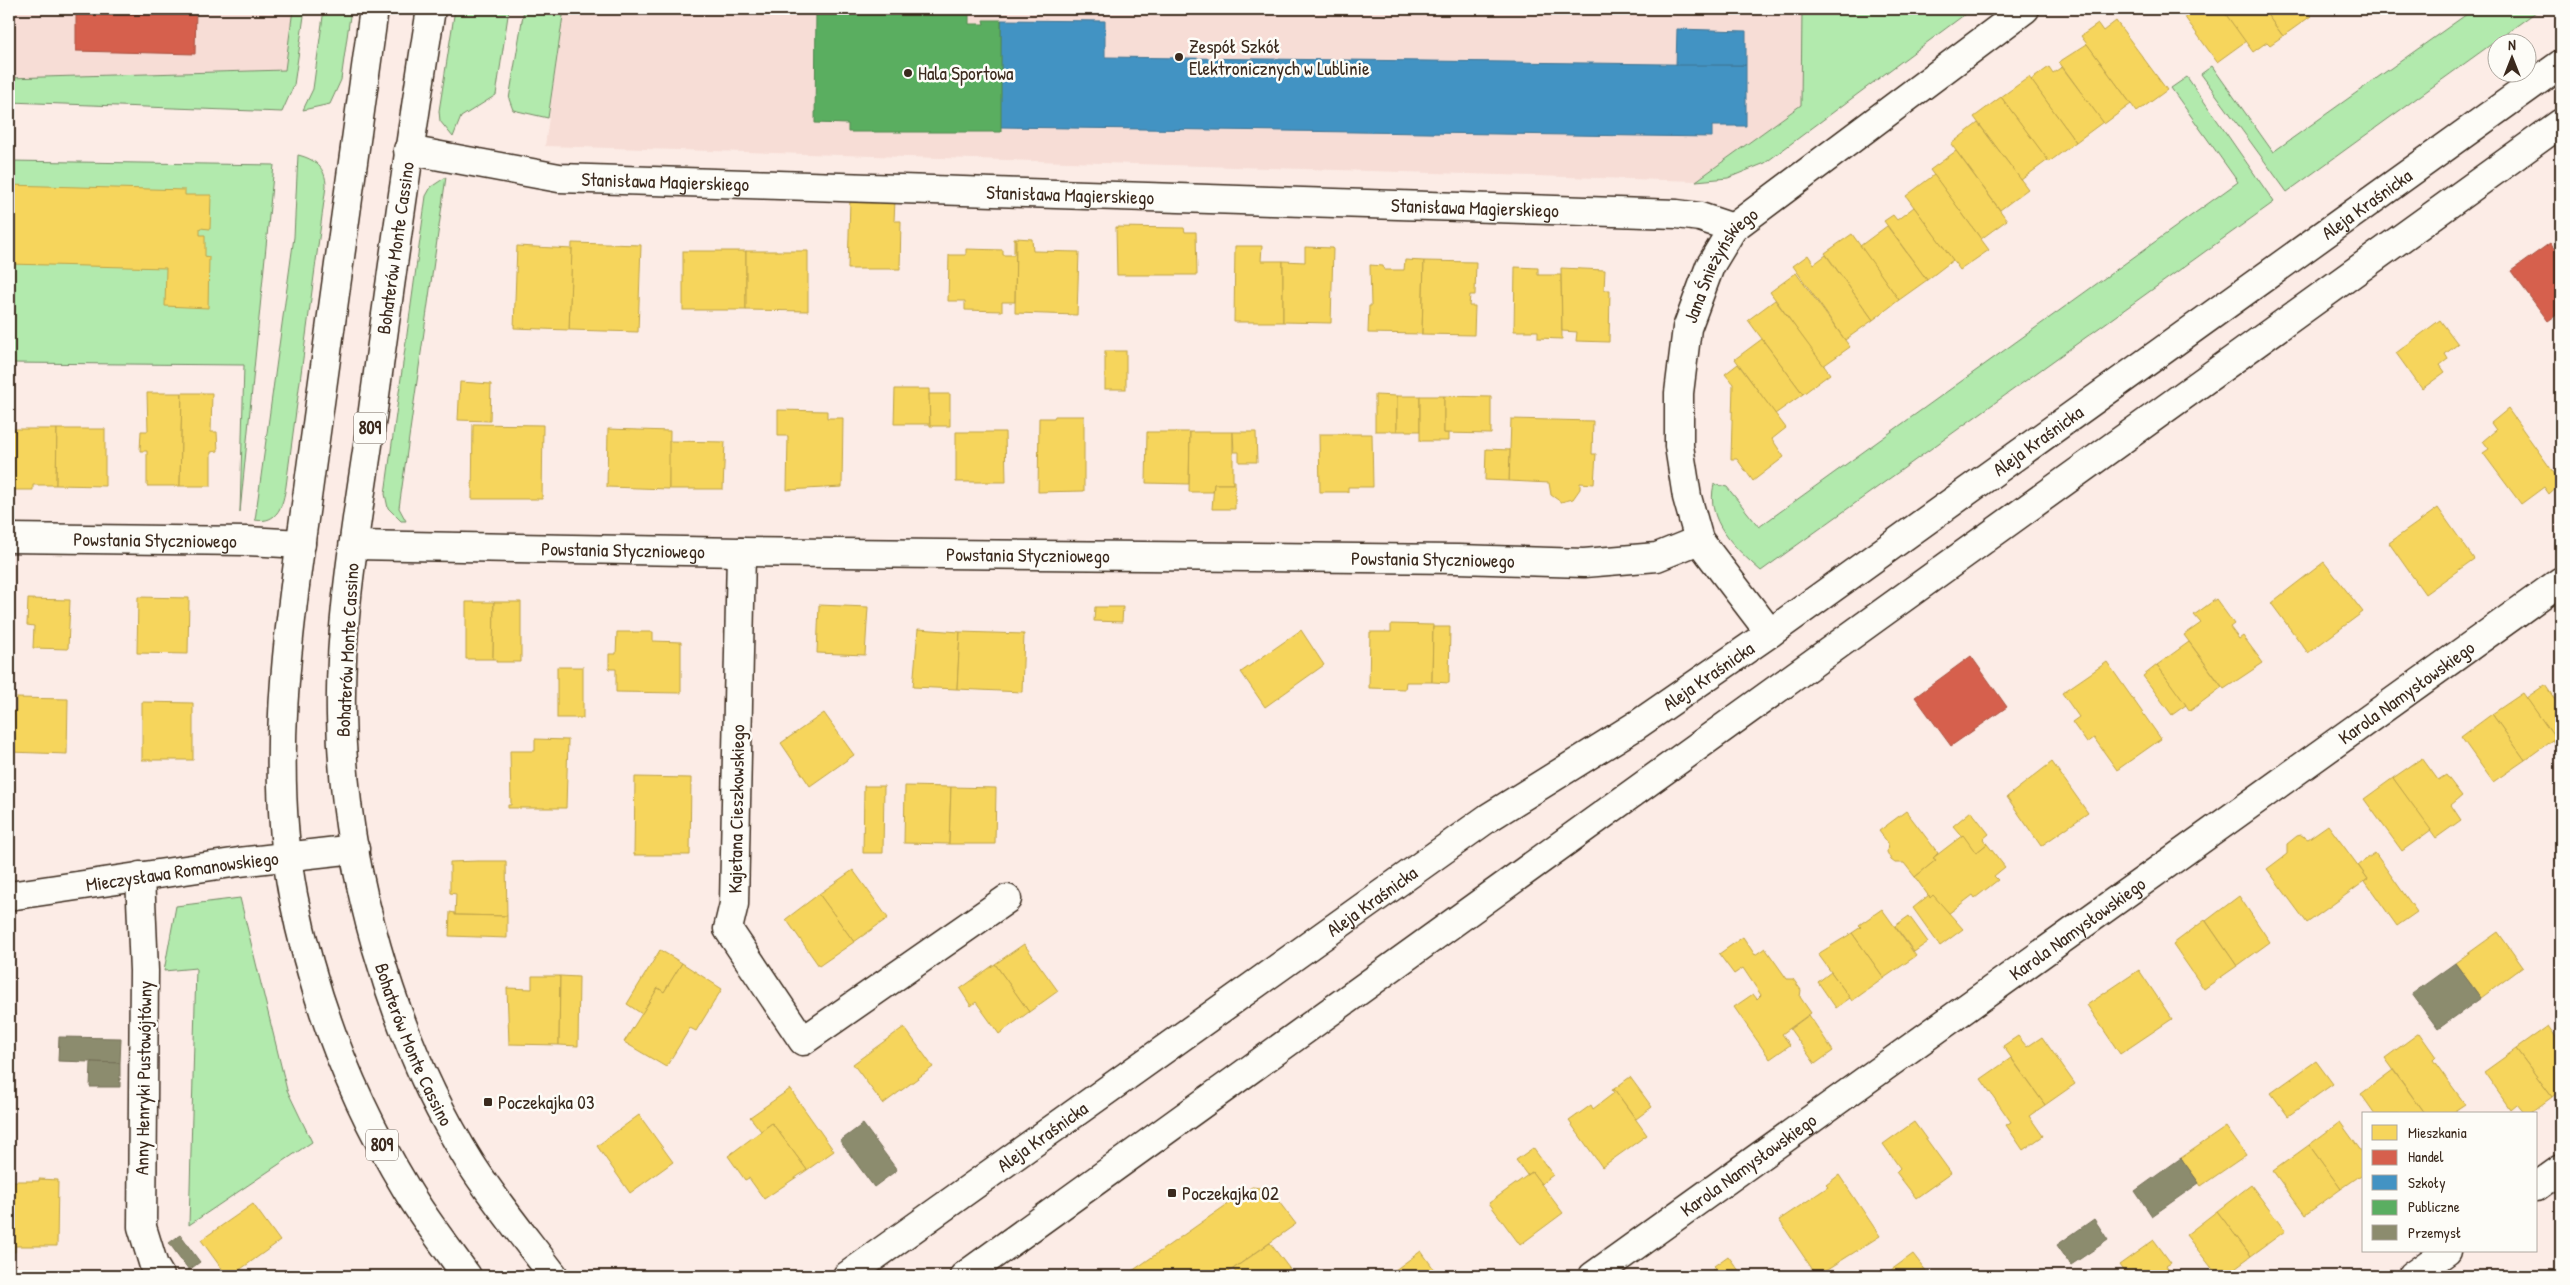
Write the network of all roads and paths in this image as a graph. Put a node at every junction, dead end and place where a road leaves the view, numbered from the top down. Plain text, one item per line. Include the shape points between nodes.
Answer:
1 (374, 9) edge
2 (432, 9) edge
3 (2025, 9) edge
4 (2561, 64) edge
5 (2561, 123) edge
6 (408, 150) junction
7 (1733, 228) junction
8 (9, 538) edge
9 (1699, 540) junction
10 (301, 544) junction
11 (354, 546) junction
12 (742, 552) junction
13 (2561, 581) edge
14 (1770, 633) junction
15 (355, 850) junction
16 (287, 857) junction
17 (140, 876) junction
18 (9, 896) edge
19 (1007, 899) dead end
20 (2561, 1169) edge
21 (2538, 1186) edge
22 (2446, 1252) edge
23 (554, 1275) edge
24 (160, 1276) edge
25 (467, 1276) edge
26 (847, 1276) edge
27 (964, 1276) edge
28 (1593, 1276) edge
29 (2412, 1276) edge

1 - 10 main road, 809
2 - 6 main road, Bohaterów Monte Cassino / 809
3 - 7 main road, Jana Śnieżyńskiego
4 - 14 main road, Aleja Kraśnicka
5 - 27 main road
6 - 7 main road, Stanisława Magierskiego via 559,178 1677,214 1700,216
6 - 11 main road, Bohaterów Monte Cassino / 809
7 - 9 main road, Jana Śnieżyńskiego via 1710,266 1686,328 1679,393 1680,446 1684,485
8 - 10 main road, Powstania Styczniowego
9 - 12 main road, Powstania Styczniowego via 1657,557 1584,563 1449,558
9 - 14 main road, Jana Śnieżyńskiego
10 - 16 main road, 809 via 284,708 283,800
11 - 12 main road, Powstania Styczniowego
11 - 15 main road, Bohaterów Monte Cassino / 809 via 346,615 341,712 344,779
12 - 19 main road, Kajetana Cieszkowskiego via 734,904 728,929 803,1041
13 - 28 main road, Karola Namysłowskiego
14 - 26 main road, Aleja Kraśnicka via 1637,725 1488,818
15 - 16 main road, Mieczysława Romanowskiego
15 - 23 main road, Bohaterów Monte Cassino / 809 via 388,981 422,1070 469,1160 496,1201
16 - 17 main road, Mieczysława Romanowskiego
16 - 25 main road, 809 via 312,975 355,1090 408,1192
17 - 18 main road, Mieczysława Romanowskiego
17 - 24 main road, Anny Henryki Pustowójtówny via 144,971 142,1226
20 - 21 main road
22 - 29 main road

